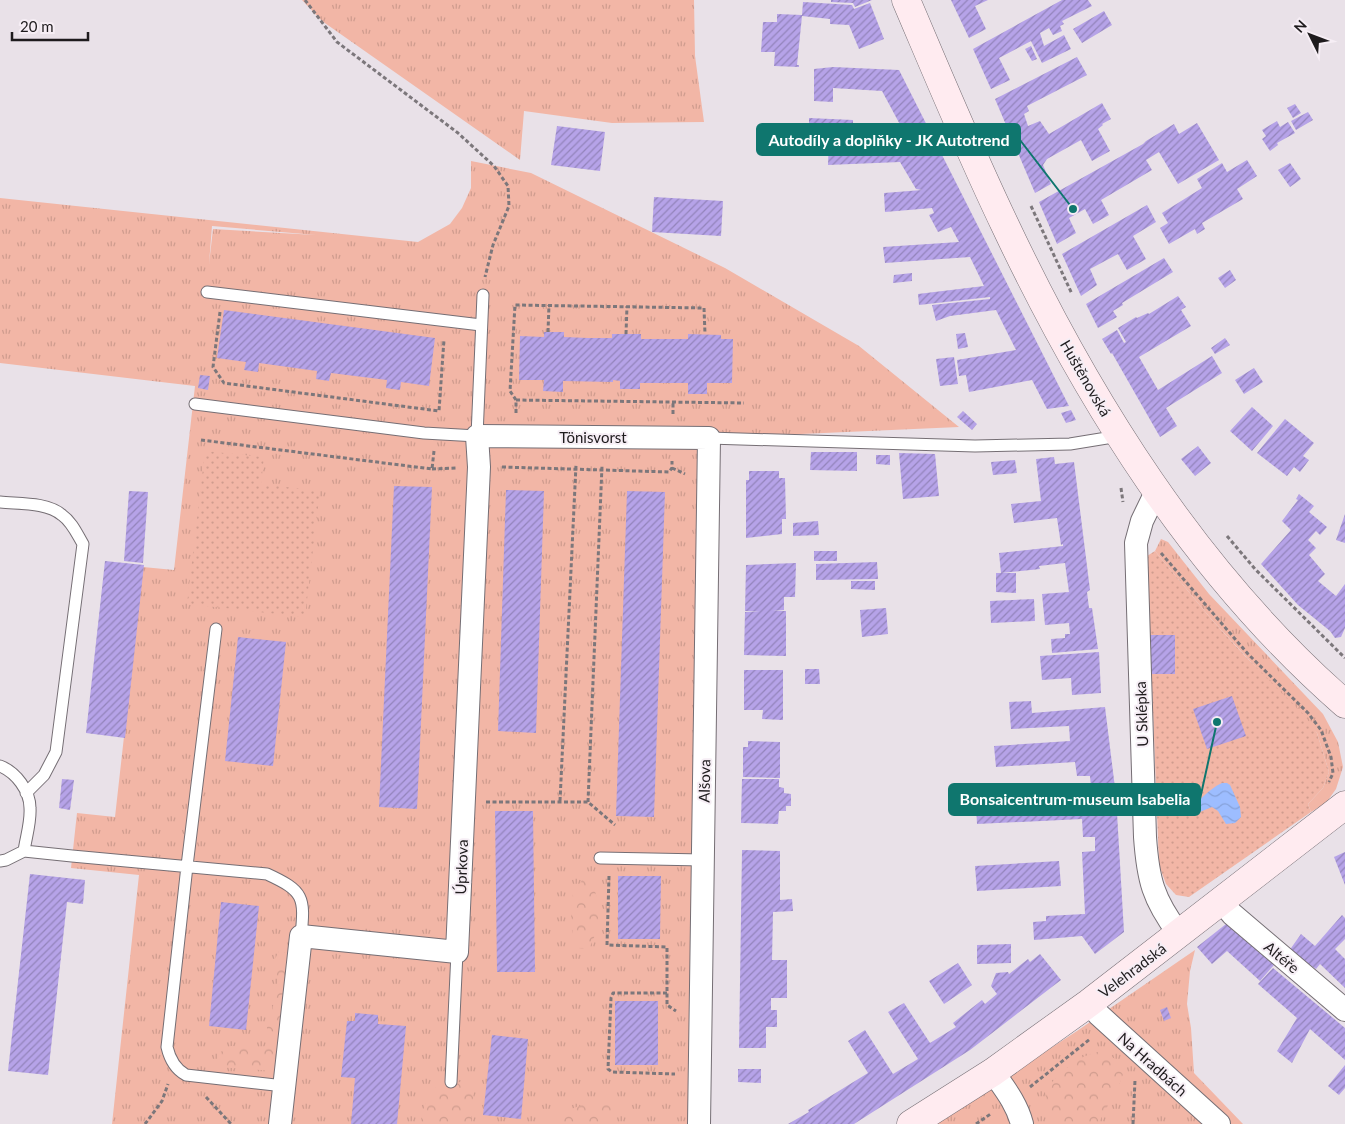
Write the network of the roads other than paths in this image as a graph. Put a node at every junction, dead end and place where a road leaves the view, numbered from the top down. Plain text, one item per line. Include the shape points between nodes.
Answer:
1 (906, 0) edge
2 (206, 292) dead end
3 (483, 295) road end
4 (481, 325) junction
5 (195, 404) dead end
6 (476, 436) junction
7 (1120, 436) junction
8 (709, 438) junction
9 (1157, 490) junction
10 (0, 502) edge
11 (216, 629) dead end
12 (1345, 704) edge
13 (0, 766) edge
14 (26, 793) junction
15 (1335, 813) edge
16 (24, 850) junction
17 (600, 858) dead end
18 (703, 860) junction
19 (0, 861) edge
20 (187, 866) junction
21 (1221, 901) junction
22 (1179, 934) junction
23 (301, 936) junction
24 (457, 952) junction
25 (1089, 1002) junction
26 (1345, 1010) edge
27 (993, 1072) junction
28 (452, 1082) dead end
29 (284, 1086) junction
30 (280, 1124) edge
31 (699, 1124) edge
32 (911, 1124) edge
33 (1022, 1124) edge
34 (1219, 1124) edge

1 - 7 street, Huštěnovská via 1008,232 1073,358
2 - 4 lane
3 - 4 lane
4 - 6 lane
5 - 6 lane via 424,433
6 - 8 street, Tönisvorst
6 - 24 street, Úprkova via 479,466
7 - 8 lane via 1070,444 975,446
7 - 9 street, Huštěnovská
8 - 18 street, Alšova
9 - 12 street, Huštěnovská via 1233,591 1276,638
9 - 22 street, U Sklépka via 1142,521 1136,543 1146,859 1156,898
10 - 14 lane via 44,507 62,514 83,544 56,752 44,775
11 - 20 lane
13 - 14 lane via 18,778
14 - 16 lane via 31,807
15 - 21 street, Velehradská
16 - 19 lane
16 - 20 lane
17 - 18 lane
18 - 31 street, Alšova
20 - 23 lane via 267,874 282,881 298,894 303,903
20 - 29 lane via 167,1047 169,1057 186,1075
21 - 22 street, Velehradská
21 - 26 street, Altéře via 1232,914
22 - 25 street, Velehradská
23 - 24 street
23 - 29 street
24 - 28 lane
25 - 27 street, Velehradská
25 - 34 street, Na Hradbách via 1098,1014
27 - 32 street, Velehradská
27 - 33 street via 1019,1112
29 - 30 street

